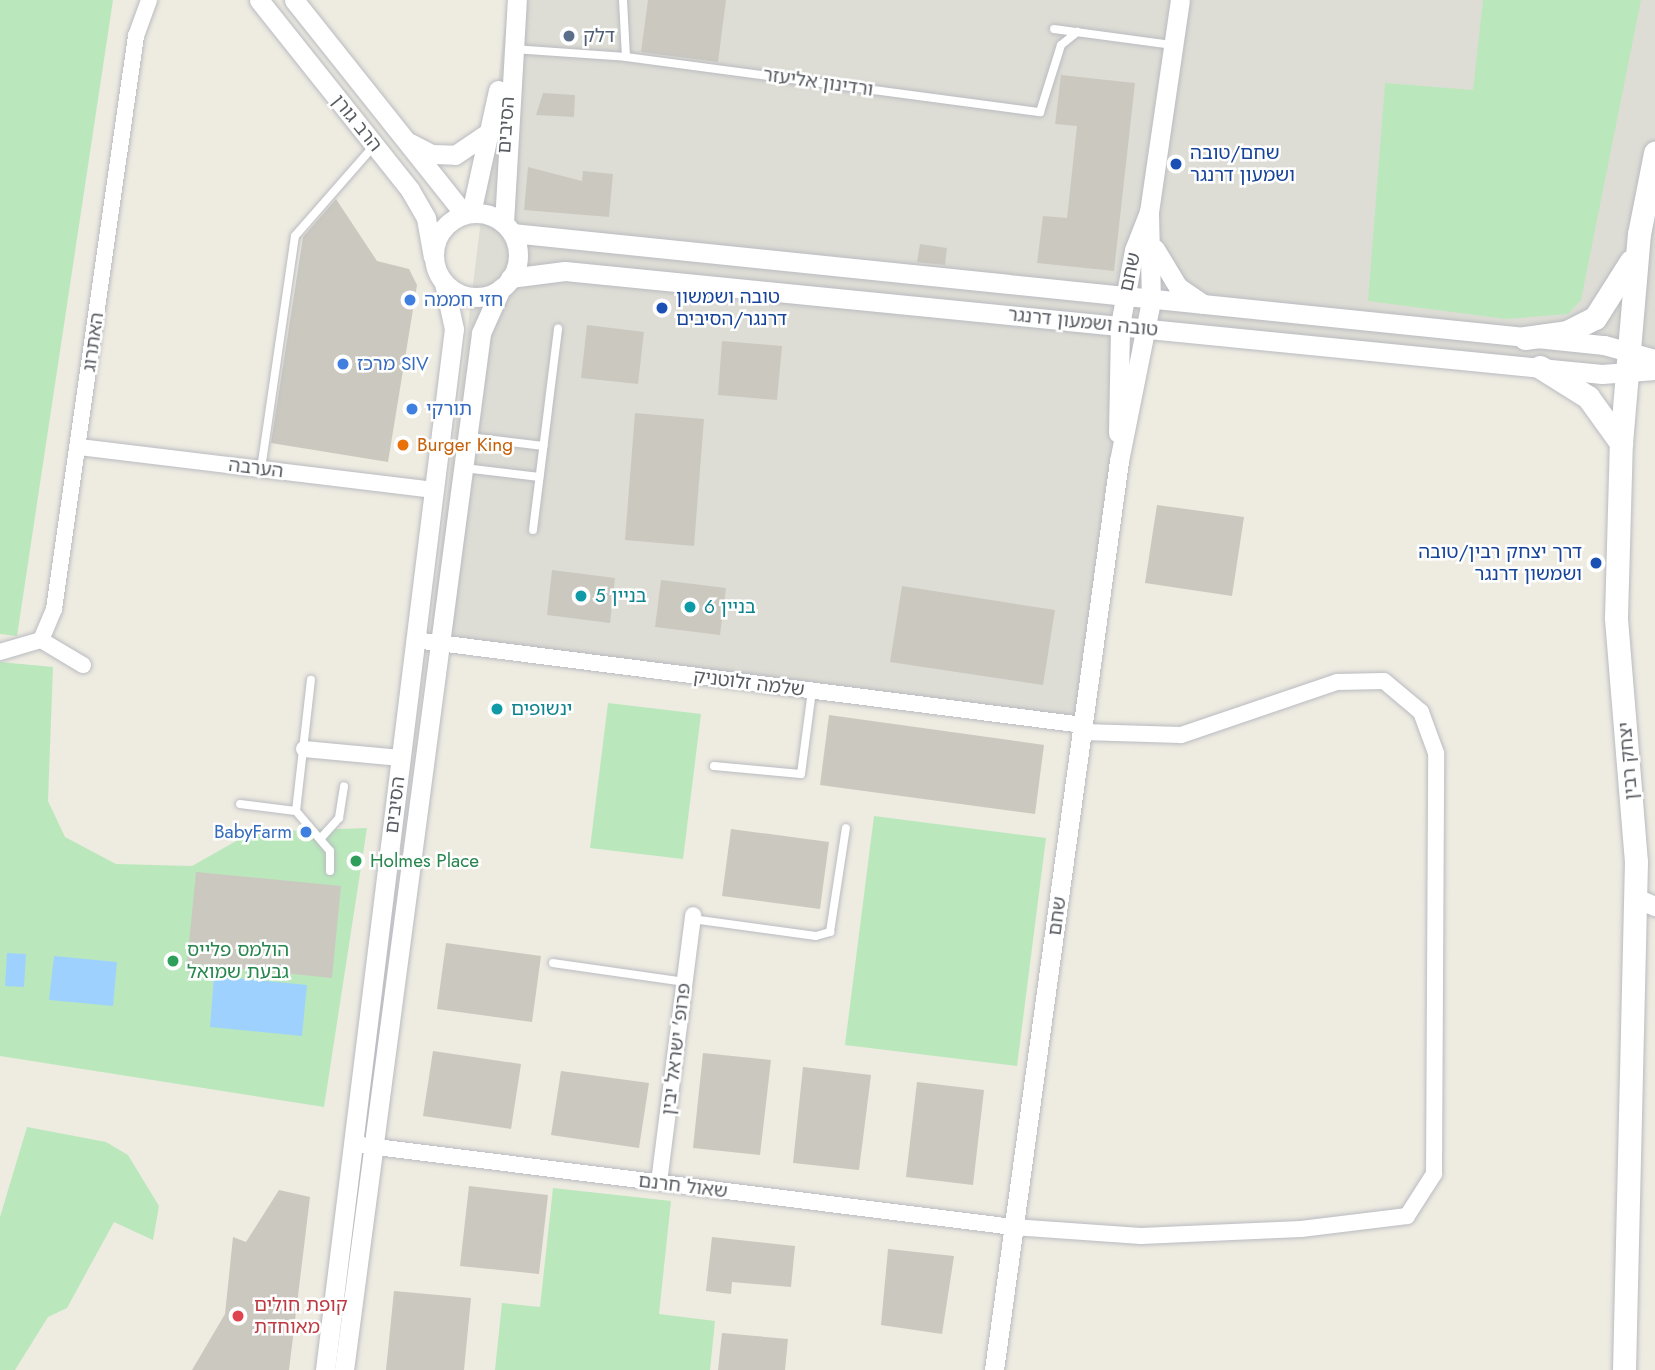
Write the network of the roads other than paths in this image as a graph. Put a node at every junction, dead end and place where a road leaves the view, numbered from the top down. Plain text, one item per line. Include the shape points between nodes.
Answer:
1 (149, 0) edge
2 (259, 0) edge
3 (294, 0) edge
4 (517, 0) edge
5 (623, 0) edge
6 (1180, 0) edge
7 (1054, 29) dead end
8 (1077, 32) junction
9 (1173, 45) junction
10 (509, 49) junction
11 (626, 57) junction
12 (489, 132) junction
13 (405, 139) junction
14 (375, 146) junction
15 (1655, 153) edge
16 (1149, 212) junction
17 (468, 213) junction
18 (508, 228) junction
19 (1639, 234) junction
20 (1153, 244) junction
21 (433, 256) junction
22 (444, 283) junction
23 (505, 283) junction
24 (1124, 298) junction
25 (1150, 300) junction
26 (1207, 306) junction
27 (1120, 325) junction
28 (1147, 328) junction
29 (558, 329) dead end
30 (1525, 338) junction
31 (1629, 348) junction
32 (1655, 359) edge
33 (1540, 367) junction
34 (1655, 370) edge
35 (1626, 377) junction
36 (468, 437) junction
37 (1621, 443) junction
38 (542, 446) junction
39 (79, 447) junction
40 (1119, 461) junction
41 (464, 468) junction
42 (261, 469) junction
43 (539, 477) junction
44 (434, 490) junction
45 (533, 530) dead end
46 (41, 640) junction
47 (415, 640) junction
48 (443, 643) junction
49 (0, 652) edge
50 (83, 665) dead end
51 (311, 680) dead end
52 (812, 691) junction
53 (1083, 729) junction
54 (304, 749) junction
55 (401, 758) junction
56 (714, 766) dead end
57 (344, 786) dead end
58 (240, 804) dead end
59 (296, 811) junction
60 (846, 828) dead end
61 (321, 838) junction
62 (330, 871) dead end
63 (1649, 899) edge
64 (693, 917) joint
65 (553, 963) dead end
66 (685, 982) junction
67 (353, 1144) junction
68 (377, 1147) junction
69 (659, 1182) junction
70 (1013, 1227) junction
71 (325, 1370) edge
72 (344, 1370) edge
73 (994, 1370) edge
74 (1624, 1370) edge

1 - 39 street, האתרוג via 136,36
2 - 14 street, הרב גורן
3 - 13 street, הרב גורן
4 - 10 street, הסיבים
5 - 11 lane
6 - 9 street, שחם
7 - 8 lane
8 - 9 lane
8 - 11 lane, ורדינון אליעזר via 1061,45 1040,111
9 - 16 street, שחם
10 - 11 lane, ורדינון אליעזר
10 - 12 street, הסיבים
10 - 18 street, הסיבים
12 - 13 street via 467,151 442,156
12 - 17 street, הסיבים
13 - 17 street, הרב גורן
14 - 21 street, הרב גורן via 422,208
14 - 42 lane via 295,236
15 - 19 main road, יצחק רבין
16 - 20 street, שחם
16 - 24 street, שחם
17 - 18 street
17 - 21 street via 442,230
18 - 23 street via 518,256
18 - 24 street, טובה ושמעון דרנגר
19 - 30 main road via 1620,286 1595,318
19 - 31 main road, יצחק רבין
20 - 25 street, שחם
20 - 26 street via 1172,280
21 - 22 street
22 - 23 street via 477,297
22 - 44 street, הסיבים via 454,329
23 - 27 street, טובה ושמעון דרנגר via 565,271
23 - 36 street, הסיבים via 485,316
24 - 25 street, טובה ושמעון דרנגר
24 - 27 street, שחם
25 - 26 street, טובה ושמעון דרנגר
25 - 28 street, שחם
26 - 30 street, טובה ושמעון דרנגר
27 - 28 street, טובה ושמעון דרנגר
27 - 40 street, שחם
28 - 33 street, טובה ושמעון דרנגר
28 - 40 street, שחם
29 - 38 lane
30 - 31 street, טובה ושמעון דרנגר
31 - 32 street, טובה ושמעון דרנגר
31 - 35 main road, יצחק רבין
33 - 35 street, טובה ושמעון דרנגר
33 - 37 main road via 1588,397
34 - 35 street, טובה ושמעון דרנגר
35 - 37 main road, יצחק רבין
36 - 38 lane
36 - 41 street, הסיבים
37 - 63 main road, יצחק רבין via 1616,617
38 - 43 lane
39 - 42 street, הערבה
39 - 46 street, האתרוג via 54,609
40 - 53 street, שחם
41 - 43 lane
41 - 48 street, הסיבים
42 - 44 street, הערבה
43 - 45 lane
44 - 47 street, הסיבים
46 - 49 street
46 - 50 street
47 - 48 street, שלמה זלוטניק
47 - 55 street, הסיבים
48 - 52 street, שלמה זלוטניק
48 - 68 street, הסיבים
51 - 54 lane
52 - 53 street, שלמה זלוטניק
52 - 56 lane via 801,774
53 - 70 street, שחם
53 - 70 street, שלמה זלוטניק via 1181,735 1337,682 1384,681 1421,712 1436,753 1434,1174 1407,1216 1354,1223 1141,1236
54 - 55 street
54 - 59 lane
55 - 67 street, הסיבים
57 - 61 lane via 339,818
58 - 59 lane
59 - 61 lane
60 - 64 lane via 830,932 816,936
61 - 62 lane via 330,850
63 - 74 main road, יצחק רבין
64 - 66 street, פרופ' ישראל יבין
65 - 66 lane
66 - 69 street, פרופ' ישראל יבין
67 - 68 street, שאול חרנם
67 - 71 street, הסיבים
68 - 69 street, שאול חרנם
68 - 72 street, הסיבים
69 - 70 street, שאול חרנם
70 - 73 street, שחם

